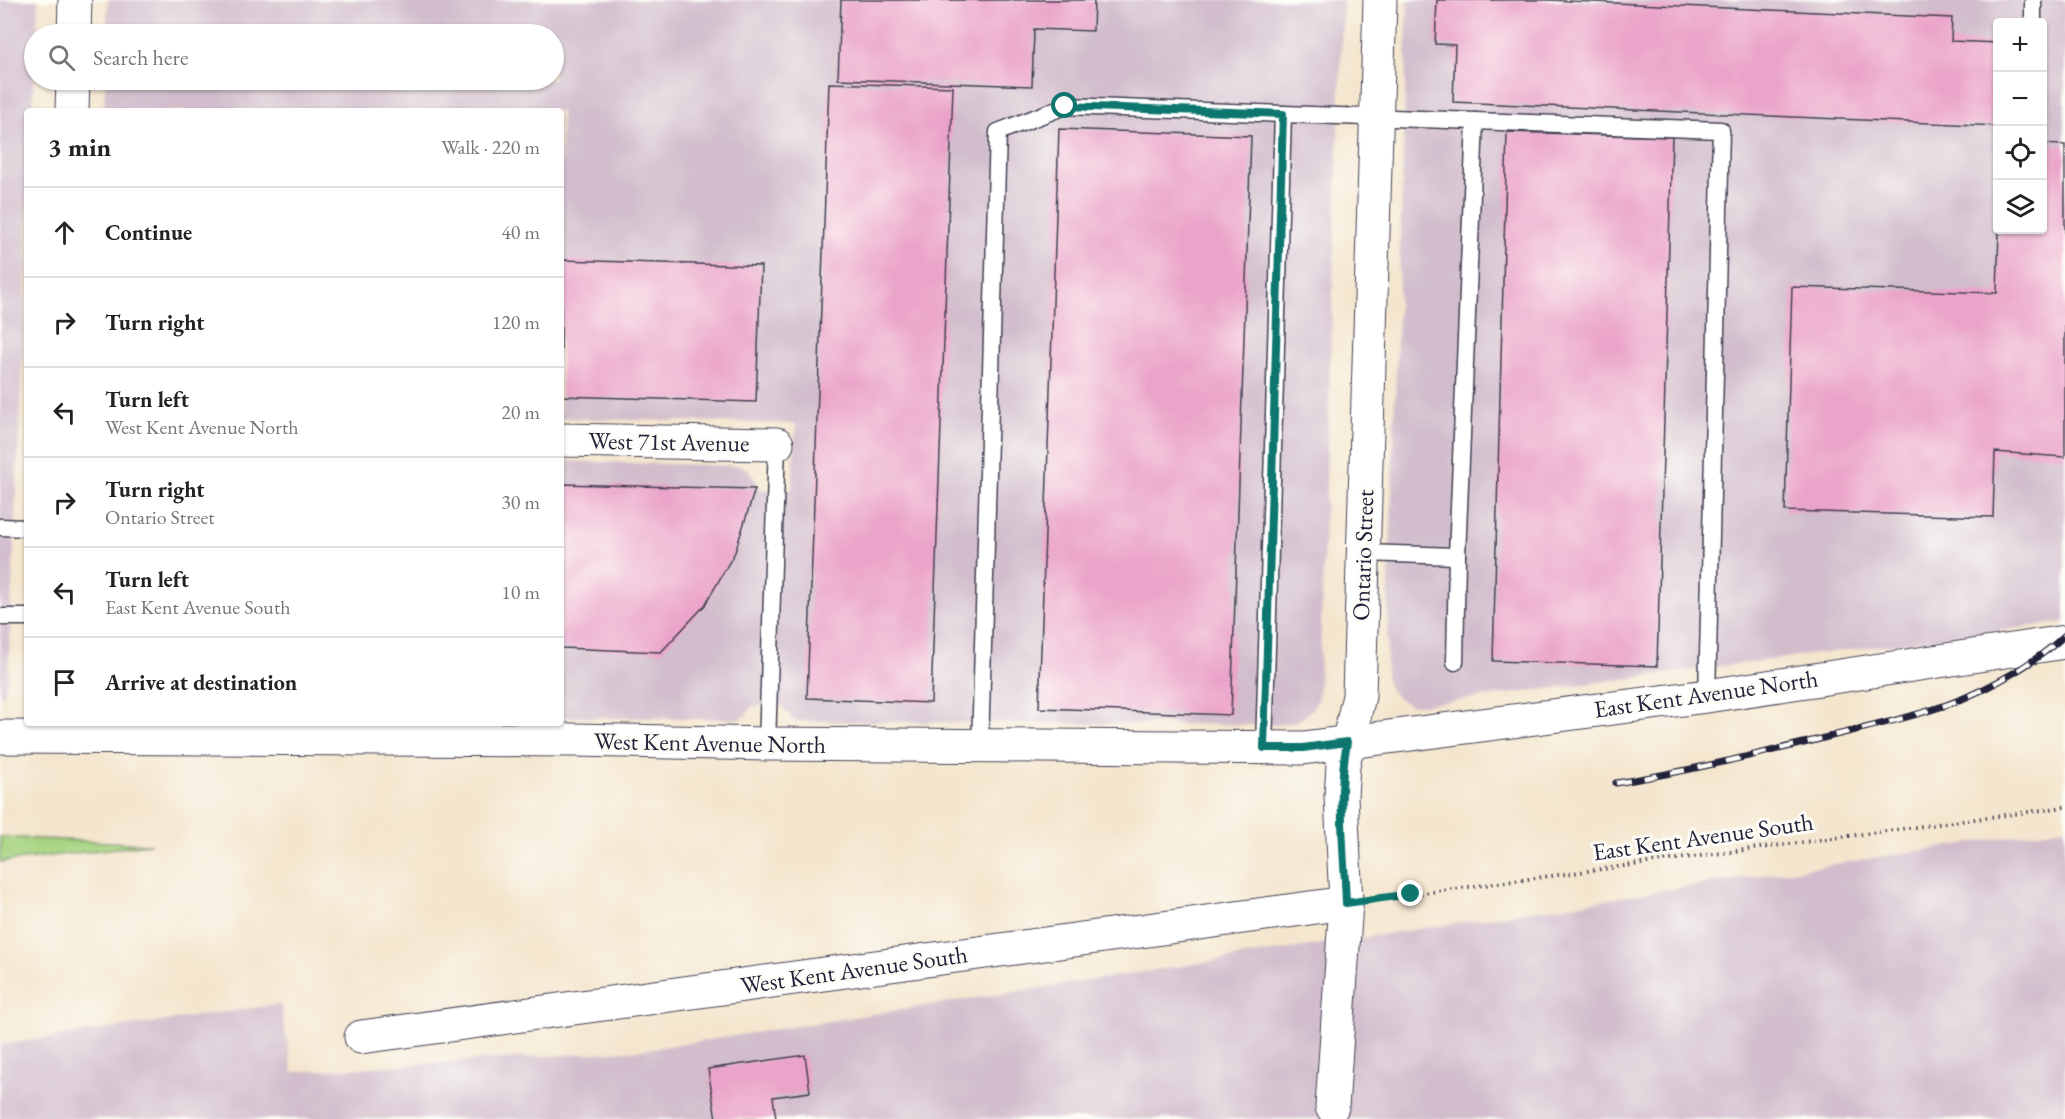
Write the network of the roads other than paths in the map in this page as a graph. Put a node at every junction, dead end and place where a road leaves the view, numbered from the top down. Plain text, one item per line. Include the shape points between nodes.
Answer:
1 (75, 0) edge
2 (1380, 0) edge
3 (2033, 0) edge
4 (2033, 18) edge
5 (74, 24) edge
6 (73, 90) edge
7 (72, 108) edge
8 (1283, 114) junction
9 (1375, 118) junction
10 (1475, 121) junction
11 (564, 440) edge
12 (777, 444) joint
13 (0, 527) edge
14 (24, 528) edge
15 (1363, 553) junction
16 (1457, 556) junction
17 (0, 617) edge
18 (24, 617) edge
19 (2065, 642) edge
20 (1455, 662) dead end
21 (1707, 696) junction
22 (52, 730) edge
23 (0, 737) edge
24 (1347, 742) junction
25 (767, 744) junction
26 (980, 747) junction
27 (1264, 748) junction
28 (1346, 903) junction
29 (361, 1037) dead end
30 (1332, 1107) dead end

1 - 5 street
2 - 9 street, Ontario Street
3 - 4 lane
6 - 7 street
8 - 9 lane
8 - 26 lane via 1065,106 998,132
8 - 27 lane
9 - 10 lane
9 - 15 street, Ontario Street
10 - 16 lane
10 - 21 lane via 1721,129
11 - 12 street, West 71st Avenue
12 - 25 lane
13 - 14 lane
15 - 16 lane
15 - 24 street, Ontario Street via 1359,696
16 - 20 lane
17 - 18 lane
19 - 21 street, East Kent Avenue North
21 - 24 street, East Kent Avenue North
22 - 23 street, West Kent Avenue North
22 - 25 street, West Kent Avenue North
24 - 27 street, West Kent Avenue North
24 - 28 street, Ontario Street via 1341,796
25 - 26 street, West Kent Avenue North
26 - 27 street, West Kent Avenue North
28 - 29 street, West Kent Avenue South
28 - 30 street, Ontario Street

